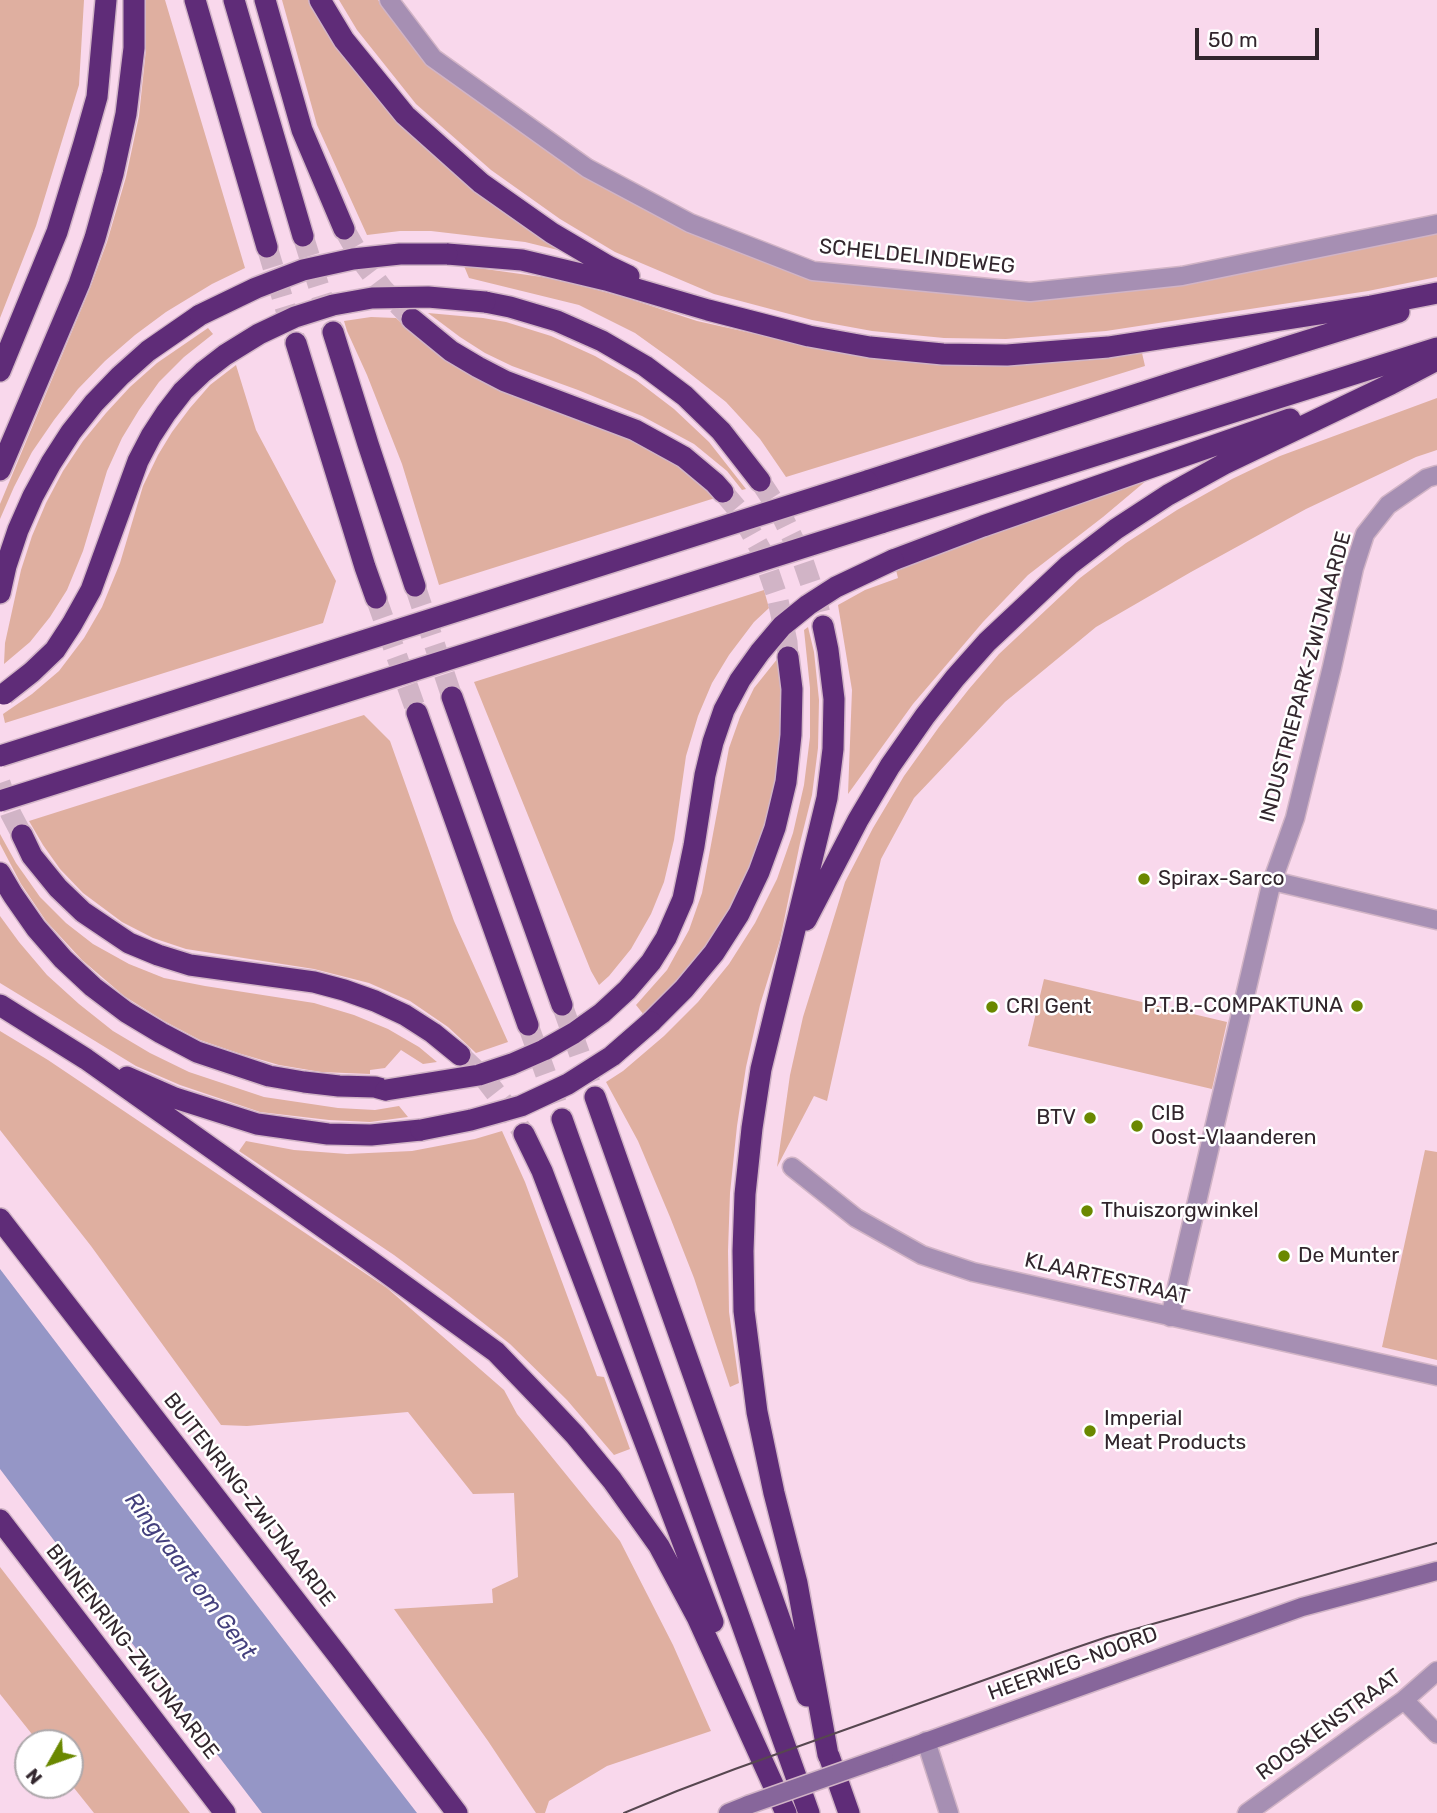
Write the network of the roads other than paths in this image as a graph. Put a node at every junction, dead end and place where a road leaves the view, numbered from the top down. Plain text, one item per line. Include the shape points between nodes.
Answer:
1 (106, 0) edge
2 (134, 0) edge
3 (195, 0) edge
4 (234, 0) edge
5 (265, 0) edge
6 (320, 0) edge
7 (389, 0) edge
8 (1437, 224) edge
9 (344, 229) tunnel mouth
10 (303, 236) tunnel mouth
11 (267, 247) tunnel mouth
12 (1437, 293) edge
13 (1437, 299) edge
14 (709, 310) junction
15 (412, 319) tunnel mouth
16 (333, 332) tunnel mouth
17 (296, 342) tunnel mouth
18 (1437, 348) edge
19 (1437, 360) edge
20 (0, 371) edge
21 (1391, 384) junction
22 (0, 470) edge
23 (1437, 475) edge
24 (760, 481) tunnel mouth
25 (723, 492) tunnel mouth
26 (415, 586) tunnel mouth
27 (0, 593) edge
28 (376, 598) tunnel mouth
29 (823, 626) tunnel mouth
30 (788, 657) tunnel mouth
31 (0, 696) edge
32 (452, 697) tunnel mouth
33 (417, 713) tunnel mouth
34 (0, 757) edge
35 (0, 801) edge
36 (22, 835) tunnel mouth
37 (0, 873) edge
38 (1272, 881) junction
39 (1437, 919) edge
40 (793, 943) junction
41 (562, 1005) tunnel mouth
42 (0, 1006) edge
43 (528, 1025) tunnel mouth
44 (460, 1055) tunnel mouth
45 (86, 1059) junction
46 (595, 1097) tunnel mouth
47 (562, 1119) tunnel mouth
48 (524, 1134) tunnel mouth
49 (792, 1167) dead end
50 (0, 1219) edge
51 (1170, 1317) junction
52 (1437, 1376) edge
53 (0, 1520) edge
54 (1437, 1571) edge
55 (1437, 1671) edge
56 (1404, 1700) junction
57 (1437, 1734) edge
58 (926, 1741) junction
59 (828, 1755) junction
60 (225, 1813) edge
61 (457, 1813) edge
62 (728, 1813) edge
63 (786, 1813) edge
64 (809, 1813) edge
65 (849, 1813) edge
66 (950, 1813) edge
67 (1247, 1813) edge

1 - 20 highway via 97,97 84,143 57,232
2 - 22 highway via 126,114 95,238
3 - 11 highway
4 - 10 highway
5 - 9 highway via 302,130
6 - 14 highway via 344,40 405,115 481,183 608,267
7 - 8 street, SCHELDELINDEWEG via 433,58 587,168 691,223 813,271 1030,292 1182,276
12 - 14 highway via 1108,347 1007,355 870,347
13 - 34 highway, bridge
14 - 27 highway, bridge via 522,260 447,254 353,259 303,270 256,288 200,315 148,351 94,403 33,496
15 - 25 highway via 451,351 487,372 635,430 684,457
16 - 26 highway
17 - 28 highway
18 - 35 highway, bridge
19 - 21 highway
21 - 37 highway, bridge via 892,560 808,605 760,652 724,710 705,775 683,898 651,962 602,1013 574,1033 512,1064 479,1075 386,1090 270,1076 197,1052 160,1034 93,987 36,928
21 - 40 highway via 1168,495 1116,529 1023,606 955,678 890,766
23 - 38 street, INDUSTRIEPARK-ZWIJNAARDE via 1388,505 1365,534 1295,818
24 - 31 highway, bridge via 720,430 685,396 645,366 557,321 485,302 428,297 372,298 333,305 259,334 225,355 183,391 138,461 91,590 72,624 55,650
29 - 40 highway via 834,699 833,749 827,798
30 - 45 highway, bridge via 792,689 786,782 775,828 739,914 714,953 651,1022 612,1056 568,1084 521,1106 471,1121 349,1135 257,1124 175,1098
32 - 41 highway
33 - 43 highway
36 - 44 highway via 32,856 58,888 83,912 129,943 190,965 314,982 354,994 405,1014
38 - 39 street
38 - 51 street, INDUSTRIEPARK-ZWIJNAARDE
40 - 59 highway via 761,1069 752,1128 745,1194 744,1311 757,1412 797,1583
42 - 45 highway
45 - 63 highway via 496,1352 575,1435 659,1546 698,1617
46 - 59 highway
47 - 64 highway
48 - 63 highway
49 - 51 street, KLAARTESTRAAT via 856,1219 922,1255 973,1272
50 - 61 highway, BUITENRING-ZWIJNAARDE
51 - 52 street, KLAARTESTRAAT
53 - 60 highway, BINNENRING-ZWIJNAARDE
54 - 58 street, HEERWEG-NOORD via 1282,1613
55 - 56 street, ROOSKENSTRAAT
56 - 57 street
56 - 67 street, ROOSKENSTRAAT
58 - 62 street, HEERWEG-NOORD, bridge
58 - 66 street
59 - 65 highway

